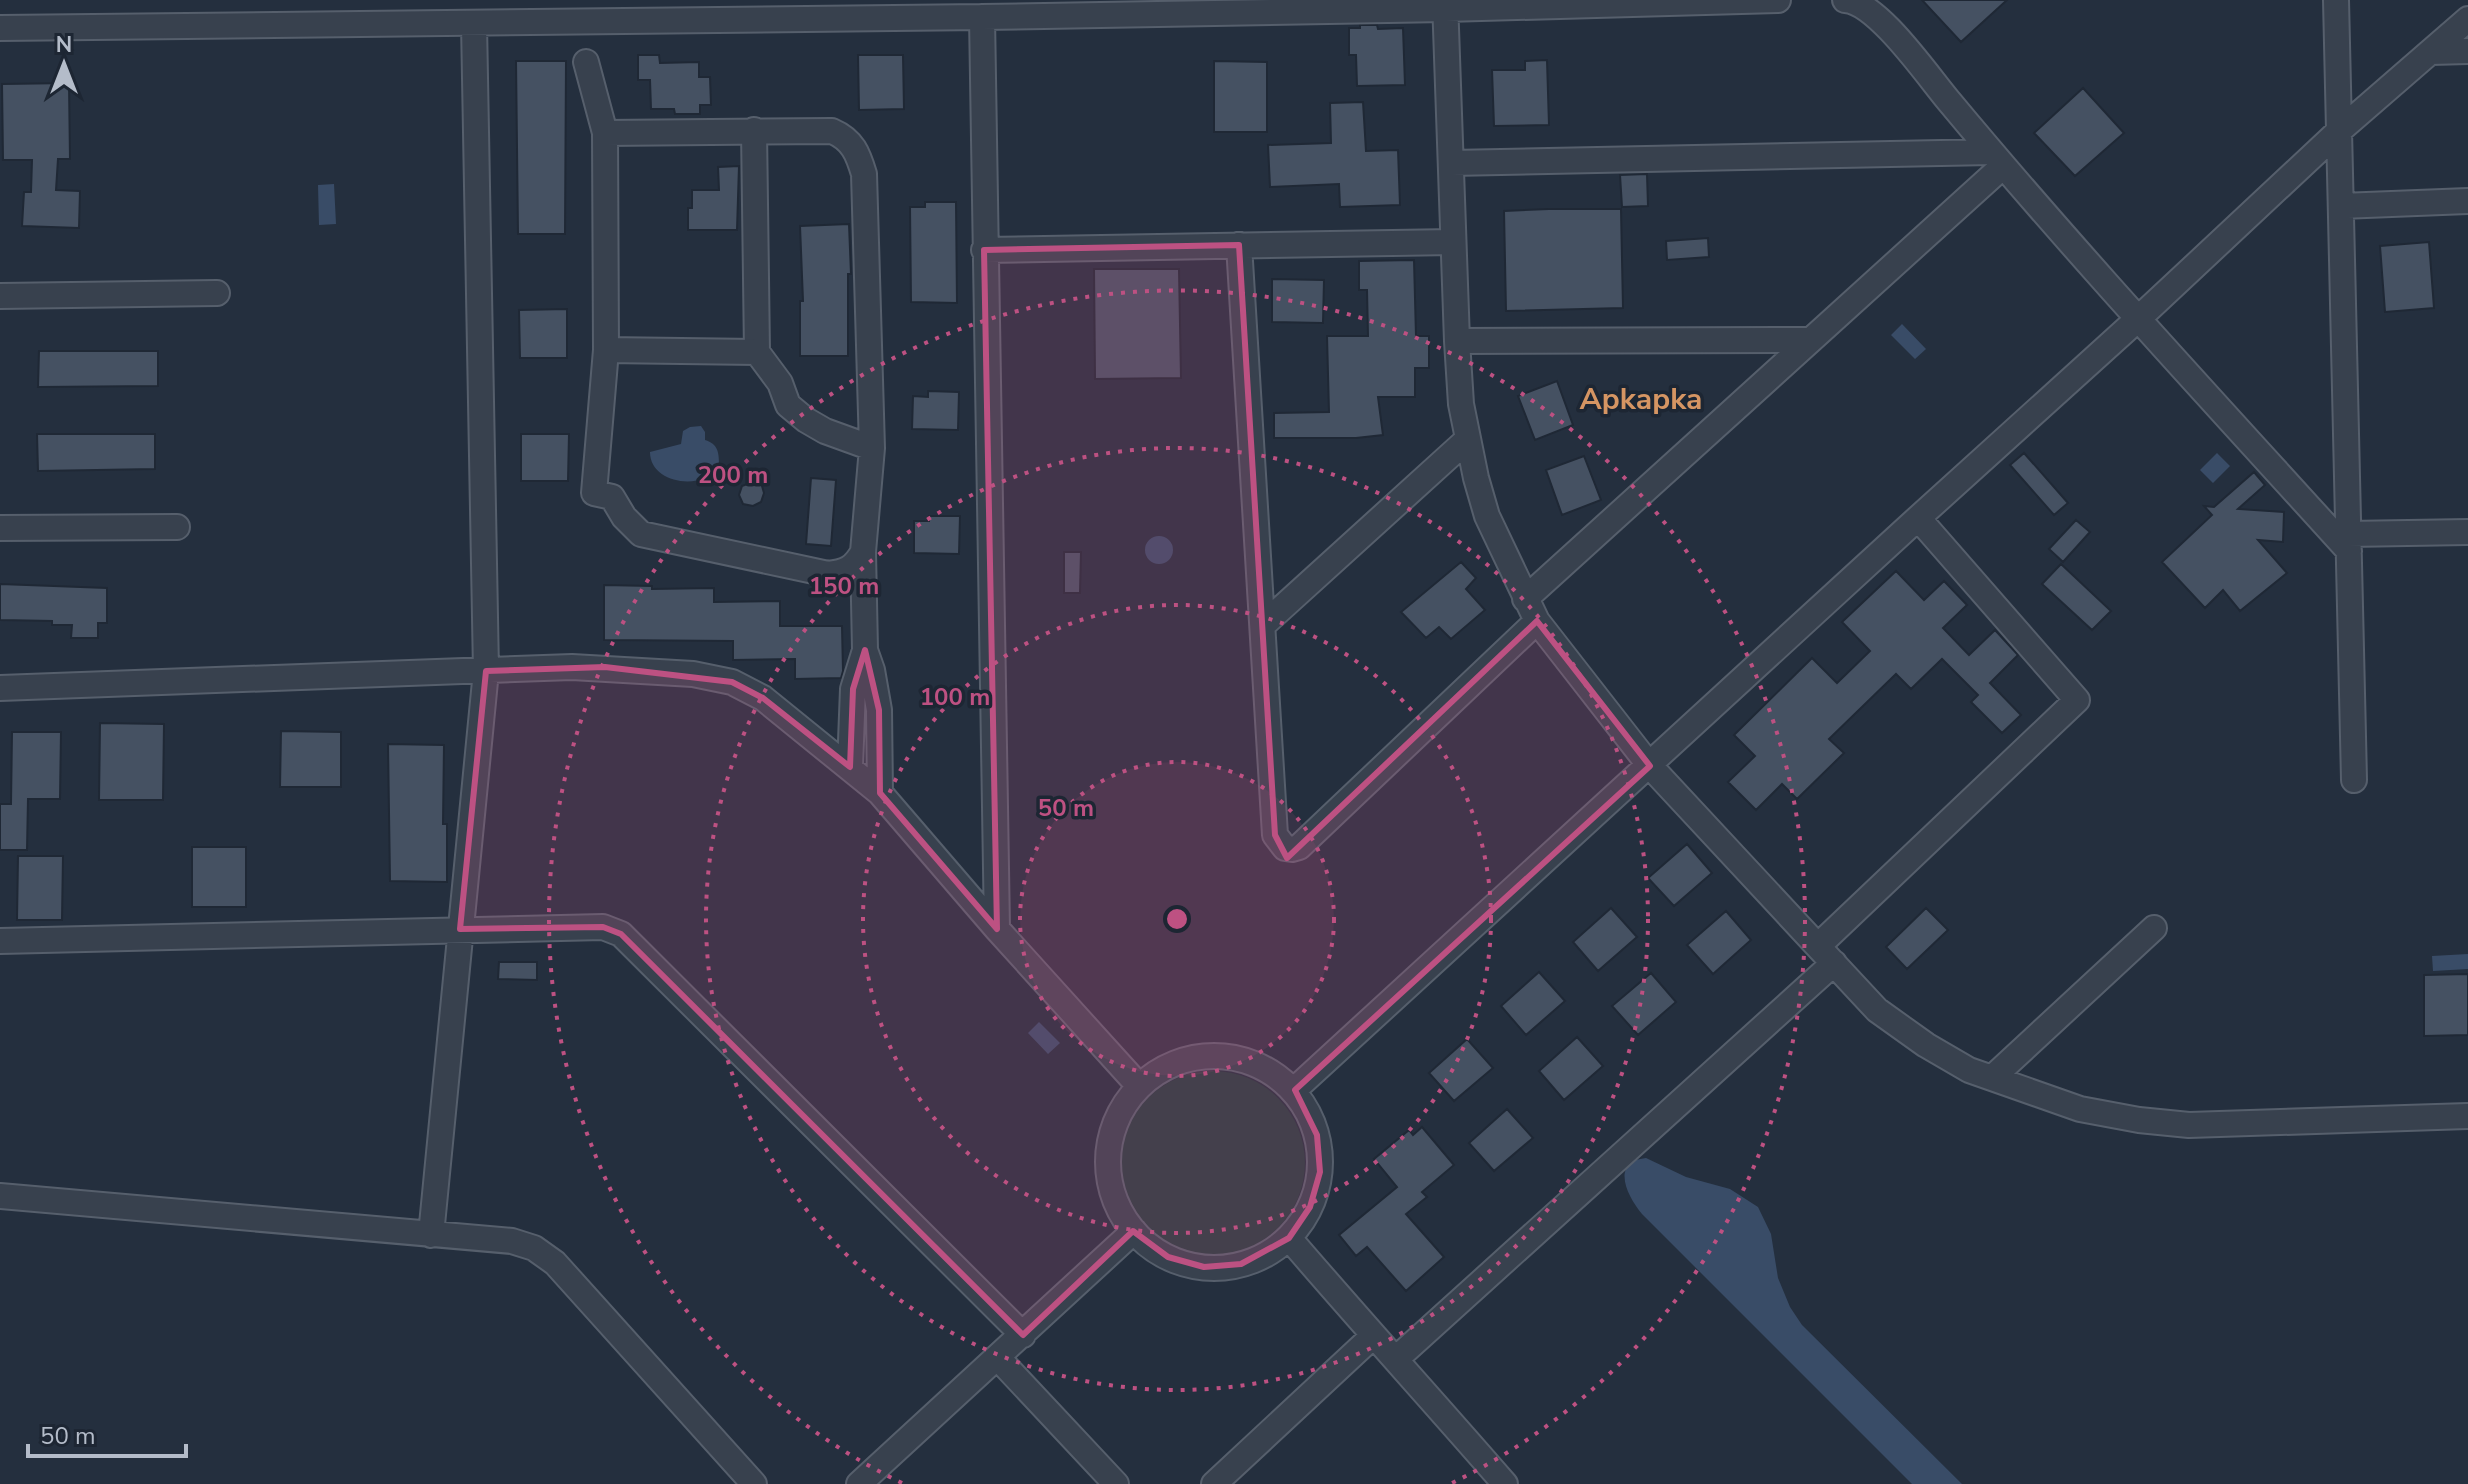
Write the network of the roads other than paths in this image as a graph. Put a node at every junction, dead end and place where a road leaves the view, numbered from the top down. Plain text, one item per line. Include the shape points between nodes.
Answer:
1 (1778, 0) edge
2 (1845, 0) edge
3 (2336, 0) edge
4 (1446, 5) edge
5 (982, 17) junction
6 (2468, 19) edge
7 (474, 24) junction
8 (0, 28) edge
9 (2468, 51) edge
10 (2431, 52) junction
11 (586, 62) dead end
12 (754, 130) junction
13 (2339, 131) junction
14 (605, 133) junction
15 (1997, 159) junction
16 (1451, 163) junction
17 (2468, 201) edge
18 (2341, 206) junction
19 (1453, 242) junction
20 (1239, 245) junction
21 (984, 250) junction
22 (217, 293) dead end
23 (0, 296) edge
24 (2139, 318) junction
25 (1809, 340) junction
26 (1457, 341) junction
27 (606, 350) junction
28 (757, 352) junction
29 (1468, 439) junction
30 (872, 448) junction
31 (1918, 518) junction
32 (177, 527) dead end
33 (0, 528) edge
34 (2468, 532) edge
35 (2348, 542) junction
36 (863, 552) junction
37 (1525, 599) junction
38 (1537, 621) junction
39 (1263, 625) junction
40 (865, 650) junction
41 (486, 671) junction
42 (0, 688) edge
43 (1650, 766) junction
44 (850, 767) junction
45 (2354, 780) dead end
46 (880, 793) junction
47 (2154, 928) dead end
48 (460, 929) junction
49 (997, 929) junction
50 (0, 941) edge
51 (1826, 955) junction
52 (1993, 1077) junction
53 (1139, 1086) junction
54 (1293, 1091) junction
55 (2468, 1116) edge
56 (0, 1196) edge
57 (1134, 1231) junction
58 (431, 1235) junction
59 (1289, 1238) junction
60 (1023, 1335) junction
61 (1373, 1336) junction
62 (998, 1358) junction
63 (1396, 1359) junction
64 (754, 1484) edge
65 (859, 1484) edge
66 (1116, 1484) edge
67 (1214, 1484) edge
68 (1505, 1484) edge

1 - 4 street
2 - 15 street via 1881,20
3 - 13 street
4 - 5 street
4 - 16 street
5 - 7 street
5 - 21 street
6 - 10 street
7 - 8 street
7 - 41 street
9 - 10 street
10 - 13 street
11 - 14 street
12 - 14 street
12 - 28 street
12 - 30 street via 832,131 856,150 864,174
13 - 18 street
13 - 24 street
14 - 27 street
15 - 16 street
15 - 24 street
15 - 25 street
16 - 19 street
17 - 18 street
18 - 35 street
19 - 20 street
19 - 26 street
20 - 21 street
20 - 39 street
21 - 49 street
22 - 23 street
24 - 31 street
24 - 35 street
25 - 26 street
25 - 37 street
26 - 29 street
27 - 28 street
27 - 36 street via 594,493 612,497 641,534 828,574 851,568
28 - 30 street via 797,413 825,431
29 - 37 street via 1487,516
29 - 39 street
30 - 36 street
31 - 43 street
31 - 51 street via 2077,700
32 - 33 street
34 - 35 street
35 - 45 street
36 - 40 street
37 - 38 street
38 - 39 street via 1324,826 1292,849 1275,835
38 - 43 street
40 - 44 street via 853,689
40 - 46 street via 877,691
41 - 42 street
41 - 44 street via 605,667 732,682 763,698
41 - 48 street
43 - 51 street
43 - 54 street
44 - 46 street
46 - 49 street
47 - 52 street
48 - 50 street
48 - 58 street
48 - 60 street via 603,927 621,934
49 - 53 street
51 - 52 street via 1877,1010 1969,1070
51 - 63 street
52 - 55 street via 2080,1109 2164,1123
53 - 54 street via 1179,1062 1206,1056 1260,1066
53 - 57 street via 1118,1116 1108,1152 1111,1188
54 - 59 street via 1317,1135 1320,1172 1310,1207
56 - 58 street
57 - 59 street via 1168,1257 1204,1267 1241,1264
57 - 60 street
58 - 64 street via 512,1241 555,1263
59 - 61 street
60 - 62 street
61 - 63 street
61 - 67 street
62 - 65 street
62 - 66 street
63 - 68 street

